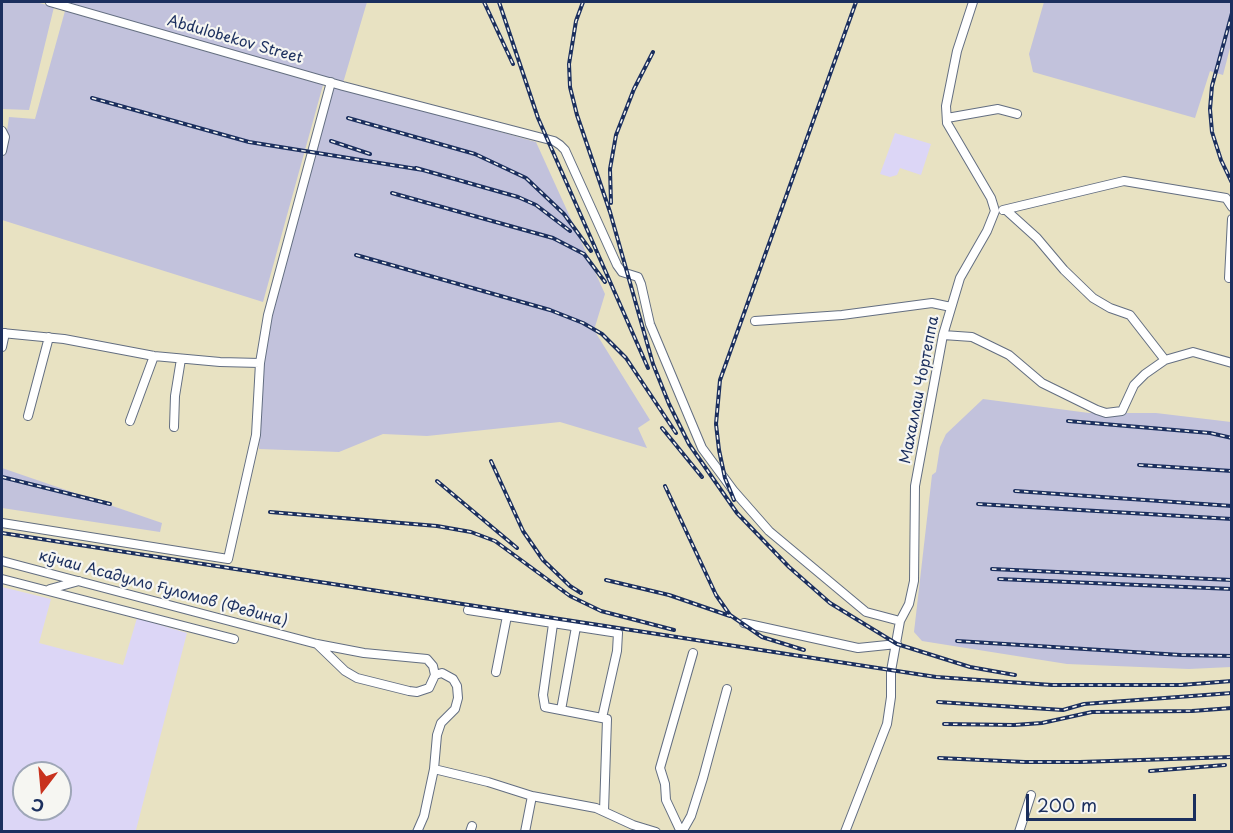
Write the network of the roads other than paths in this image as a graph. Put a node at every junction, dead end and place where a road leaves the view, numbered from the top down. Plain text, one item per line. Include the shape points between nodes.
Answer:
1 (50, 2) edge
2 (973, 2) edge
3 (331, 82) junction
4 (1017, 114) dead end
5 (947, 118) junction
6 (2, 131) edge
7 (2, 151) edge
8 (1232, 207) edge
9 (1006, 210) junction
10 (995, 212) junction
11 (1232, 219) edge
12 (1229, 278) dead end
13 (951, 307) junction
14 (755, 321) dead end
15 (3, 333) edge
16 (943, 335) junction
17 (49, 337) junction
18 (2, 347) edge
19 (154, 356) junction
20 (181, 359) junction
21 (1165, 360) junction
22 (260, 363) junction
23 (1232, 363) edge
24 (28, 416) dead end
25 (130, 421) dead end
26 (174, 427) dead end
27 (2, 523) edge
28 (2, 561) edge
29 (12, 564) junction
30 (4, 579) edge
31 (80, 580) junction
32 (49, 590) junction
33 (468, 610) dead end
34 (507, 615) junction
35 (900, 621) junction
36 (744, 623) dead end
37 (553, 624) junction
38 (576, 627) junction
39 (234, 639) dead end
40 (317, 644) junction
41 (897, 644) junction
42 (693, 653) dead end
43 (496, 672) dead end
44 (435, 675) junction
45 (727, 689) dead end
46 (561, 710) junction
47 (602, 718) junction
48 (434, 770) junction
49 (1030, 795) dead end
50 (532, 796) junction
51 (604, 811) junction
52 (417, 831) edge
53 (525, 831) edge
54 (656, 831) edge
55 (682, 831) edge
56 (845, 831) edge
57 (1019, 831) edge

1 - 3 street, Abdulobekov Street
2 - 5 street via 957,51
3 - 22 street via 268,315
3 - 35 street, Abdulobekov Street via 560,145 617,265 642,284 651,324 702,448 769,531 866,612
4 - 5 street via 998,109
5 - 10 street via 992,198
6 - 7 street
8 - 9 street via 1226,198 1124,181
9 - 10 street
9 - 21 street via 1093,298 1130,315
10 - 13 street, Махаллаи Чортеппа via 960,278
11 - 12 street
13 - 14 street via 932,303
13 - 16 street, Махаллаи Чортеппа
15 - 17 street
15 - 18 street
16 - 21 street via 972,337 1009,355 1042,383 1106,412 1122,411 1134,385
16 - 35 street, Махаллаи Чортеппа via 915,486 914,581
17 - 19 street
17 - 24 street
19 - 20 street
19 - 25 street
20 - 22 street
20 - 26 street
21 - 23 street via 1193,352
22 - 27 street, кӯчаи Асадулло Ғуломов (Федина) via 256,435 228,559
28 - 29 street, кӯчаи Асадулло Ғуломов (Федина)
29 - 30 street
29 - 31 street, кӯчаи Асадулло Ғуломов (Федина)
30 - 32 street
31 - 32 street
31 - 40 street, кӯчаи Асадулло Ғуломов (Федина)
32 - 39 street
33 - 34 street
34 - 37 street
34 - 43 street
35 - 41 street, Махаллаи Чортеппа
36 - 41 street via 858,648
37 - 38 street
37 - 46 street via 543,695 545,707
38 - 46 street
38 - 47 street via 618,633
40 - 44 street, кӯчаи Асадулло Ғуломов (Федина) via 427,659
40 - 44 street, кӯчаи Асадулло Ғуломов (Федина) via 357,678 409,692 429,688
41 - 56 street, Махаллаи Чортеппа via 887,724
42 - 55 street via 660,768 666,800
44 - 48 street via 442,673 453,679 458,698 437,735
45 - 55 street via 703,778
46 - 47 street
47 - 51 street via 607,719
48 - 50 street
48 - 52 street
49 - 57 street
50 - 51 street
50 - 53 street
51 - 54 street

